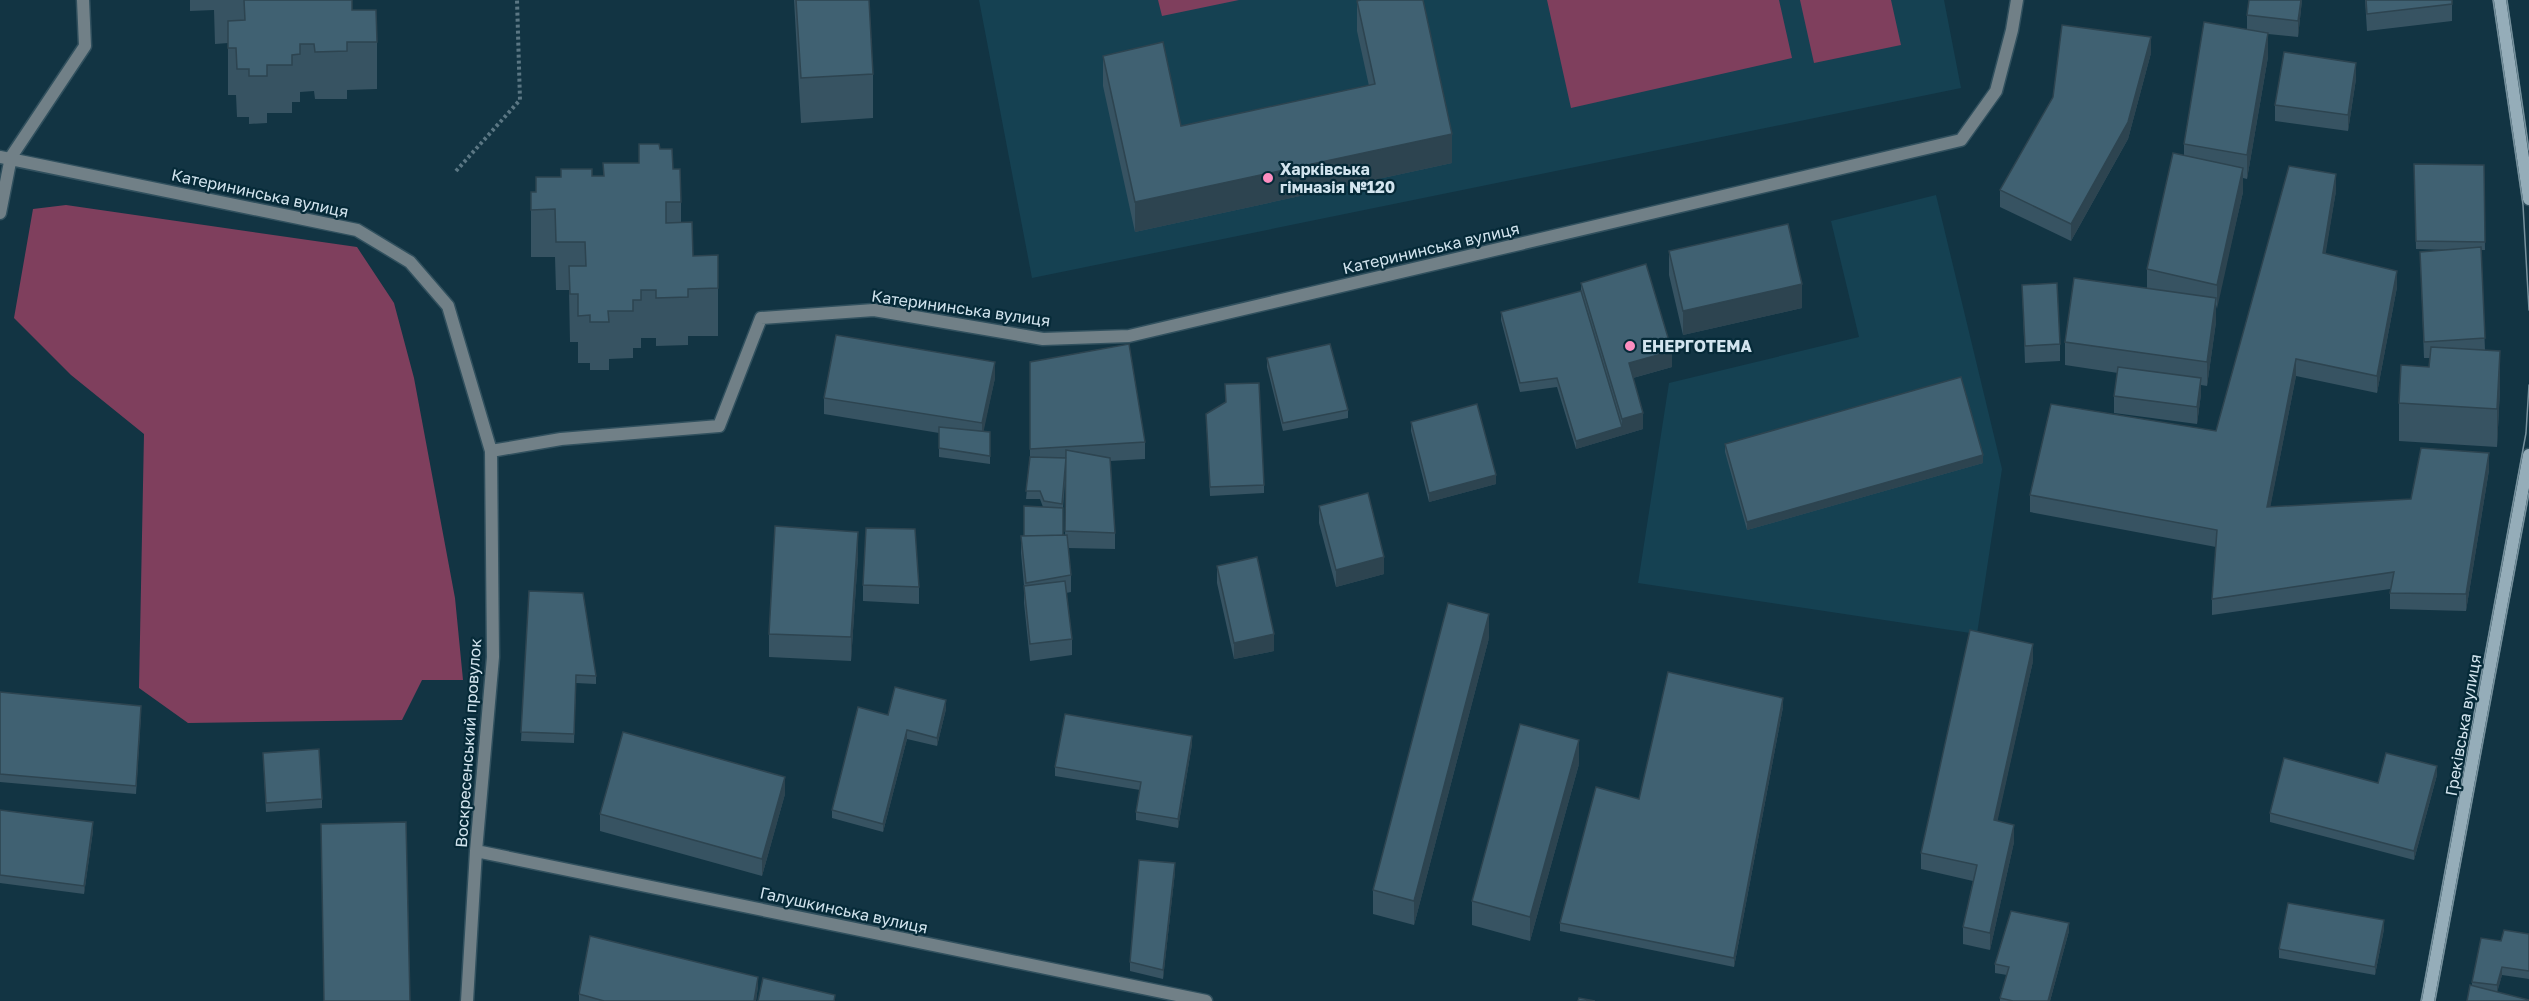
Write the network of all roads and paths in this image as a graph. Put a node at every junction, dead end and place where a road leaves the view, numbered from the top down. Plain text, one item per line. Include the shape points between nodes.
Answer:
1 (83, 0) edge
2 (517, 0) edge
3 (2017, 0) edge
4 (2500, 0) edge
5 (6, 157) edge
6 (456, 171) dead end
7 (2529, 200) edge
8 (0, 213) edge
9 (491, 451) junction
10 (2529, 455) edge
11 (476, 850) junction
12 (467, 1001) edge
13 (1206, 1001) edge
14 (2428, 1001) edge

1 - 5 street via 85,46
2 - 6 path via 520,100
3 - 9 street, Катерининська вулиця via 1996,91 1961,140 1130,336 1043,339 874,310 761,318 719,426 561,439
4 - 7 main road
5 - 8 street
5 - 9 street, Катерининська вулиця via 357,230 410,262 448,306
9 - 11 street, Воскресенський провулок via 493,657
10 - 14 main road, Греківська вулиця
11 - 12 street, Воскресенський провулок
11 - 13 street, Галушкинська вулиця

